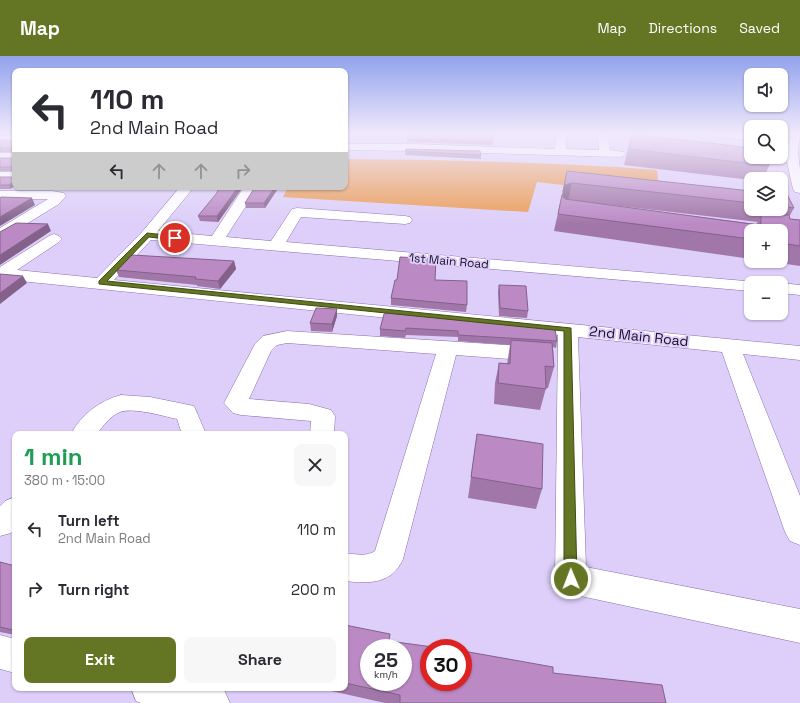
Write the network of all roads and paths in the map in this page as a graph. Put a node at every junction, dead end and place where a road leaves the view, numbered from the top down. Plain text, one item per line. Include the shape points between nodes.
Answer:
1 (796, 164) edge
2 (0, 176) edge
3 (12, 176) edge
4 (800, 189) edge
5 (184, 190) edge
6 (248, 190) edge
7 (0, 196) edge
8 (0, 205) edge
9 (404, 220) dead end
10 (0, 234) edge
11 (147, 235) junction
12 (54, 239) dead end
13 (216, 241) junction
14 (276, 246) junction
15 (0, 274) edge
16 (102, 283) junction
17 (744, 285) edge
18 (788, 289) edge
19 (800, 290) edge
20 (568, 329) junction
21 (730, 346) junction
22 (448, 348) junction
23 (800, 352) edge
24 (568, 357) junction
25 (86, 431) edge
26 (193, 431) edge
27 (323, 431) edge
28 (800, 532) edge
29 (348, 567) edge
30 (800, 626) edge
31 (0, 652) edge
32 (12, 655) edge
33 (161, 691) edge
34 (211, 703) edge

1 - 4 street via 796,179
2 - 3 street
5 - 11 street
6 - 13 street
7 - 8 street via 7,199
7 - 10 street via 59,196
9 - 14 street via 300,207
11 - 13 street, 1st Main Road
11 - 16 street
12 - 15 street
13 - 14 street, 1st Main Road
14 - 17 street, 1st Main Road
15 - 16 street, 2nd Main Road
16 - 20 street, 2nd Main Road
18 - 19 street
20 - 21 street, 2nd Main Road
20 - 24 street
21 - 23 street, 2nd Main Road
21 - 28 street
22 - 24 street
22 - 27 street via 287,337 270,340 262,349 236,403 241,407 310,412 323,416
22 - 29 street via 388,559 378,567
24 - 30 street via 571,579
25 - 26 street via 102,412 116,404 131,403 186,412
31 - 32 street
33 - 34 street

